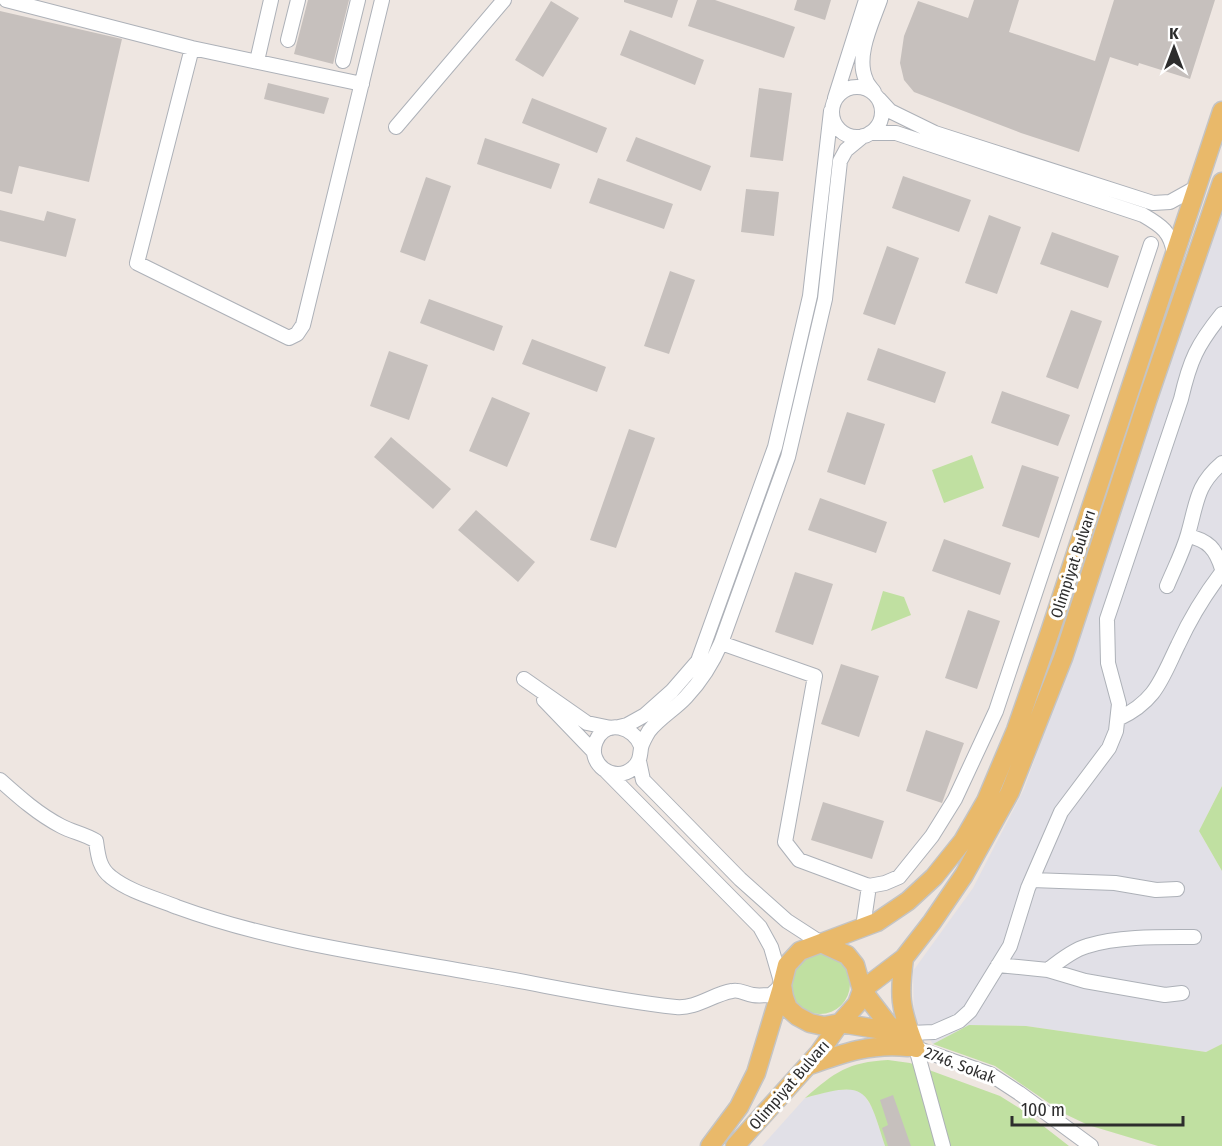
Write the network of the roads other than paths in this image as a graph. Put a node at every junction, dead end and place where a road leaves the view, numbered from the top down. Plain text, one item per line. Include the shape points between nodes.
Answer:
1 (298, 0) edge
2 (358, 0) edge
3 (382, 0) edge
4 (504, 0) edge
5 (866, 0) edge
6 (880, 0) edge
7 (11, 1) edge
8 (270, 4) edge
9 (295, 16) junction
10 (354, 16) junction
11 (376, 22) junction
12 (348, 39) junction
13 (288, 40) dead end
14 (371, 45) junction
15 (192, 48) junction
16 (257, 61) junction
17 (342, 61) dead end
18 (362, 84) junction
19 (877, 97) junction
20 (833, 105) junction
21 (1222, 111) edge
22 (396, 127) dead end
23 (866, 135) junction
24 (1222, 182) edge
25 (1197, 187) junction
26 (1151, 244) dead end
27 (1174, 257) junction
28 (1222, 314) edge
29 (1222, 463) edge
30 (1188, 536) junction
31 (1222, 570) edge
32 (1167, 586) dead end
33 (721, 644) junction
34 (1118, 719) junction
35 (615, 727) junction
36 (641, 746) junction
37 (594, 752) junction
38 (639, 761) junction
39 (606, 771) junction
40 (0, 780) edge
41 (1032, 880) junction
42 (869, 886) junction
43 (1177, 889) dead end
44 (863, 927) junction
45 (1194, 937) dead end
46 (821, 943) junction
47 (904, 958) junction
48 (998, 965) junction
49 (1048, 970) junction
50 (782, 985) junction
51 (862, 990) junction
52 (1182, 993) dead end
53 (840, 1023) junction
54 (913, 1041) junction
55 (808, 1066) junction
56 (710, 1146) edge
57 (735, 1146) edge
58 (943, 1146) edge
59 (1091, 1146) edge

1 - 9 street
2 - 10 street
3 - 11 street
4 - 22 street
5 - 20 street
6 - 19 street via 863,62 865,79
7 - 15 street
8 - 9 street
8 - 16 street
9 - 13 street
10 - 11 street
10 - 12 street
11 - 14 street
12 - 14 street
12 - 17 street
14 - 18 street
15 - 16 street
15 - 18 street via 137,263 289,338 303,326
16 - 18 street
19 - 20 street via 869,89 854,86 846,88
19 - 23 street via 882,114 876,129
19 - 25 street via 890,111 935,133 1153,203 1170,202
20 - 23 street via 832,118 841,131 855,137
20 - 35 street via 810,296 776,447 698,661 645,715
21 - 25 main road, Olimpiyat Bulvarı
23 - 27 street via 896,134 1143,215 1161,225 1172,242
23 - 33 street via 846,150 840,161 825,299 788,457
24 - 47 main road, Olimpiyat Bulvarı via 1062,658 1010,792 964,875
25 - 27 main road, Olimpiyat Bulvarı
26 - 42 street via 996,711 955,799 932,836 899,877
27 - 44 main road, Olimpiyat Bulvarı via 1050,632 986,801 963,841 934,877 909,901
28 - 34 street via 1189,364 1181,399 1107,619 1108,663 1119,704
29 - 30 street via 1211,472 1198,494
30 - 31 street via 1201,538 1212,547
30 - 32 street
31 - 34 street via 1156,690 1136,711
33 - 36 street via 710,668 650,730
33 - 42 street via 815,676 785,842 799,860
34 - 41 street via 1109,748 1061,812
35 - 36 street via 633,733
35 - 37 street via 598,737
35 - 37 street via 587,723 524,678
36 - 38 street
37 - 39 street
38 - 39 street via 621,774
38 - 46 street via 643,780 740,879 787,921
39 - 50 street via 760,927 771,947
40 - 50 street via 33,809 96,841 100,866 125,887 250,930 558,990 679,1008 739,990 751,995 771,995
41 - 43 street
41 - 48 street via 1010,946
42 - 44 street
44 - 46 main road, Olimpiyat Bulvarı
45 - 49 street via 1086,946
46 - 50 main road via 793,957
46 - 51 main road via 847,955 855,966
47 - 51 main road, Olimpiyat Bulvarı
47 - 54 main road via 900,991 903,1016
48 - 49 street
48 - 54 street via 970,1011 959,1021
49 - 52 street via 1084,981 1165,995
50 - 53 main road via 788,1008 797,1016 824,1026
50 - 56 main road, Olimpiyat Bulvarı via 756,1073 739,1107
51 - 53 main road via 857,1004
51 - 54 main road via 888,1024
53 - 54 main road via 869,1026
53 - 55 main road, Olimpiyat Bulvarı
54 - 55 main road via 839,1054
54 - 58 street
54 - 59 street, 2746. Sokak via 990,1074
55 - 57 main road, Olimpiyat Bulvarı

